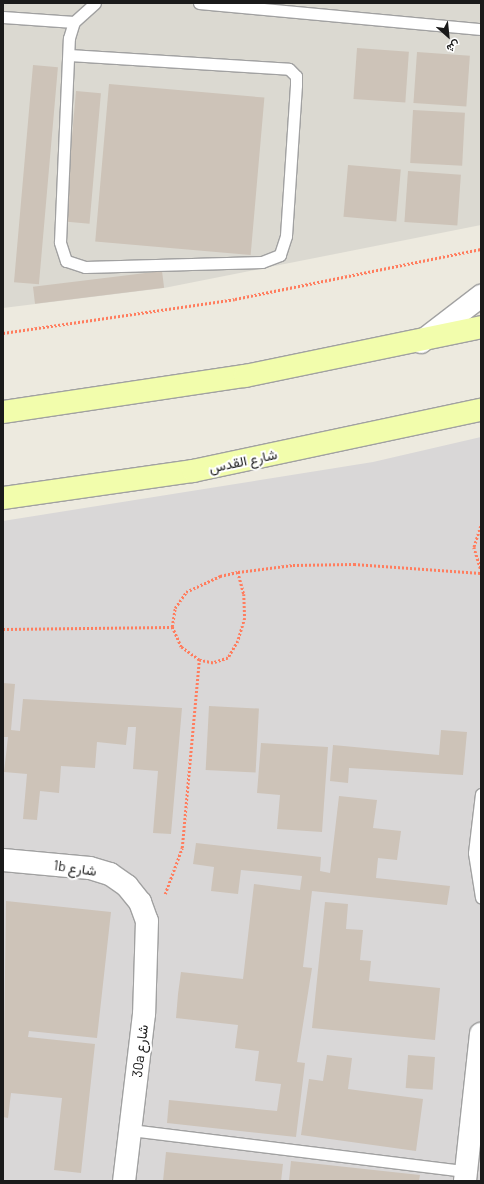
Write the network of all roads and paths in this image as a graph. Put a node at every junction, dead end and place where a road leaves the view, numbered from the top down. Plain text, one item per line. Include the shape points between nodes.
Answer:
1 (95, 3) edge
2 (199, 3) edge
3 (3, 17) edge
4 (74, 22) junction
5 (481, 29) edge
6 (69, 55) junction
7 (481, 249) edge
8 (481, 296) edge
9 (481, 327) edge
10 (3, 333) edge
11 (421, 342) junction
12 (481, 410) edge
13 (3, 412) edge
14 (3, 498) edge
15 (481, 526) edge
16 (481, 571) edge
17 (238, 572) junction
18 (172, 627) junction
19 (3, 629) edge
20 (199, 660) junction
21 (481, 794) edge
22 (3, 860) edge
23 (481, 897) edge
24 (147, 921) junction
25 (481, 1034) edge
26 (476, 1105) edge
27 (130, 1130) junction
28 (466, 1176) edge
29 (124, 1181) edge

1 - 4 lane
2 - 5 lane
3 - 4 lane
4 - 6 lane
6 - 6 lane via 60,242 66,261 85,267 231,263 266,261 280,255 286,236 296,86 296,76 289,69
7 - 10 path via 235,299
8 - 11 street
9 - 11 main road
11 - 13 main road via 245,376
12 - 14 main road, شارع القدس via 193,471
15 - 16 path via 474,547
16 - 17 path via 354,564 293,565
17 - 18 path via 200,583 186,592 175,608
17 - 20 path via 244,594 245,618 238,641 228,658 213,663
18 - 19 path
18 - 20 path via 181,647
20 - 24 path via 182,848 163,899
21 - 23 lane via 474,853
22 - 24 street, 1b شارع via 90,868 110,874 127,886 140,902
24 - 27 street, 30a شارع via 144,1014
25 - 26 street
26 - 28 street
27 - 28 lane
27 - 29 street, 30a شارع

